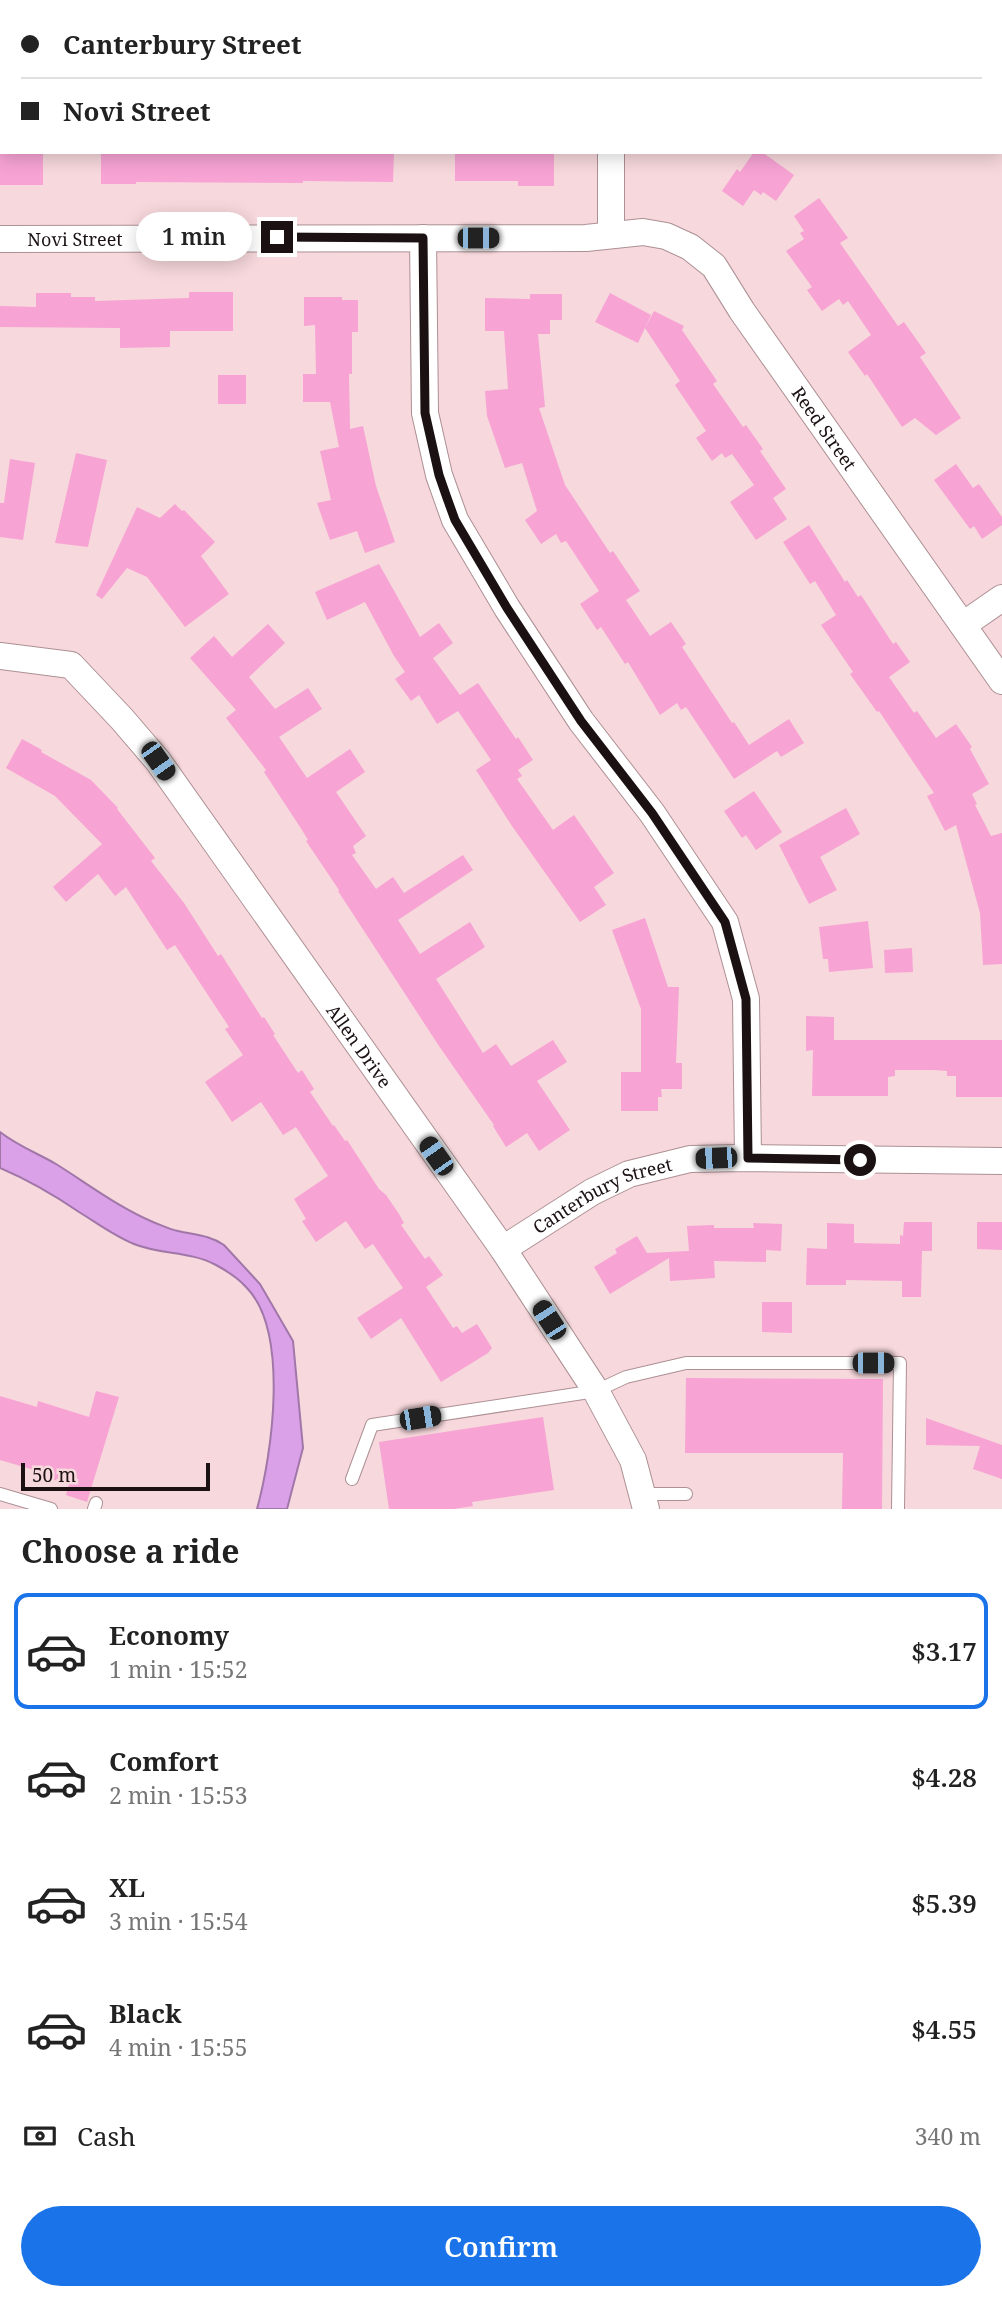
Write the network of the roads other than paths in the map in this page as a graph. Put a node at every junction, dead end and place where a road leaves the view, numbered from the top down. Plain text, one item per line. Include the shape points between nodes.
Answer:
1 (611, 154) edge
2 (611, 235) junction
3 (423, 238) junction
4 (0, 239) edge
5 (1002, 598) edge
6 (962, 625) junction
7 (0, 656) edge
8 (1002, 681) edge
9 (748, 1158) junction
10 (1002, 1161) edge
11 (503, 1249) junction
12 (596, 1391) junction
13 (352, 1479) dead end
14 (0, 1494) edge
15 (686, 1494) dead end
16 (644, 1502) edge
17 (51, 1509) edge
18 (898, 1509) edge

1 - 2 street
2 - 3 street, Novi Street
2 - 6 street, Reed Street via 643,232 666,236 690,247 714,267
3 - 4 street, Novi Street
3 - 9 street via 425,413 447,498 455,520 507,608 581,721 652,813 725,922 746,999
5 - 6 street
6 - 8 street, Reed Street
7 - 11 street, Allen Drive via 71,665 122,719 166,773
9 - 10 street, Canterbury Street
9 - 11 street, Canterbury Street via 690,1159 629,1174
11 - 12 street, Allen Drive
12 - 13 lane via 372,1425
12 - 16 street, Allen Drive via 632,1460
12 - 18 lane via 626,1377 686,1363 900,1363
14 - 17 lane
15 - 16 lane

